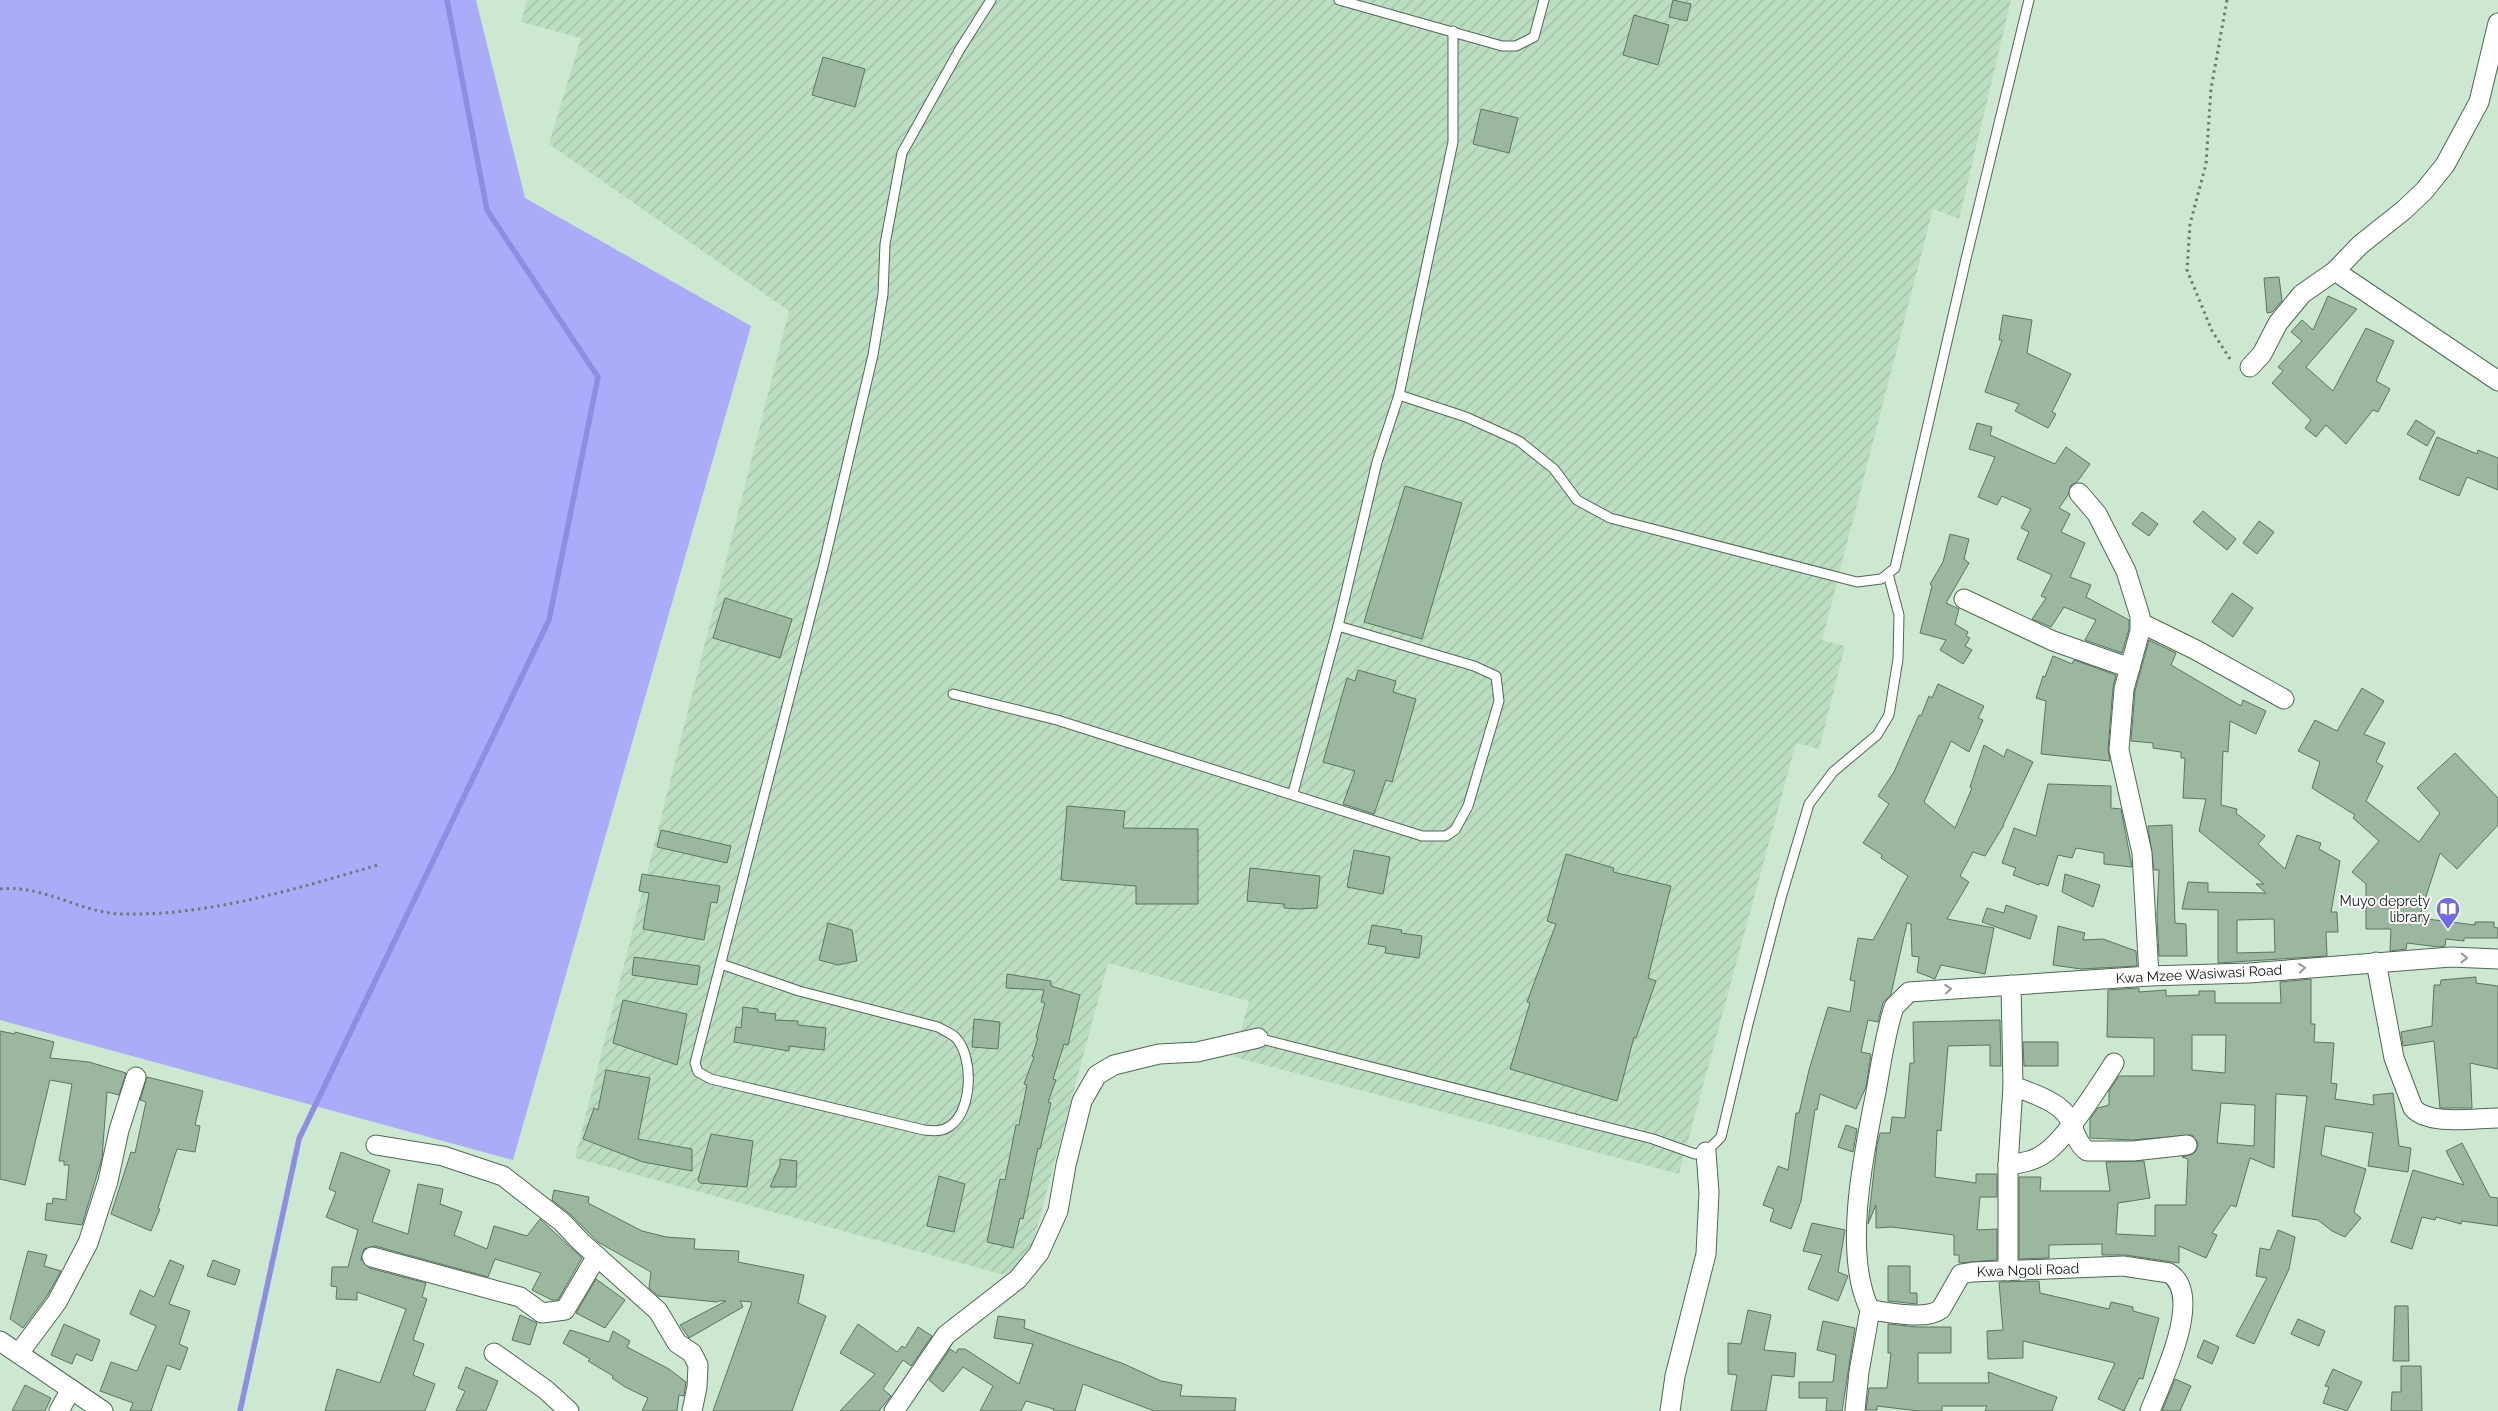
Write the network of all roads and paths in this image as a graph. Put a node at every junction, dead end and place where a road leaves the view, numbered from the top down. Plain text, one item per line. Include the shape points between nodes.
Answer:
1 (991, 0) edge
2 (1339, 0) edge
3 (1544, 0) edge
4 (2029, 0) edge
5 (2227, 0) edge
6 (2498, 23) edge
7 (1453, 31) junction
8 (2335, 271) junction
9 (2250, 367) joint
10 (2498, 381) edge
11 (1399, 395) junction
12 (2079, 493) dead end
13 (1888, 574) junction
14 (1964, 599) dead end
15 (2140, 623) junction
16 (1338, 626) junction
17 (2130, 668) junction
18 (953, 694) dead end
19 (2284, 699) dead end
20 (1293, 793) junction
21 (378, 864) dead end
22 (0, 889) edge
23 (2498, 958) edge
24 (2376, 962) junction
25 (721, 964) junction
26 (2149, 976) junction
27 (2011, 985) junction
28 (1258, 1038) joint
29 (2114, 1062) dead end
30 (136, 1077) dead end
31 (2013, 1086) junction
32 (2498, 1118) edge
33 (2071, 1125) junction
34 (376, 1145) dead end
35 (2187, 1145) dead end
36 (1706, 1152) junction
37 (2008, 1165) junction
38 (597, 1256) junction
39 (372, 1257) dead end
40 (2008, 1271) junction
41 (1870, 1310) junction
42 (0, 1340) edge
43 (19, 1353) junction
44 (494, 1353) dead end
45 (72, 1389) junction
46 (59, 1411) edge
47 (103, 1411) edge
48 (569, 1411) edge
49 (692, 1411) edge
50 (894, 1411) edge
51 (1670, 1411) edge
52 (1855, 1411) edge
53 (2150, 1411) edge

1 - 25 lane via 902,153 885,244 883,294 873,355
2 - 7 lane
3 - 7 lane via 1534,38 1516,46 1502,46
4 - 13 lane via 1896,568
5 - 9 path via 2211,89 2206,164 2190,224 2186,270 2212,331 2234,365
6 - 8 street via 2479,102 2445,165 2424,192 2360,245
7 - 11 lane via 1453,142
8 - 9 street via 2302,294
8 - 10 street
11 - 13 lane via 1466,417 1519,441 1554,469 1577,500 1610,518 1857,582 1881,579
11 - 16 lane via 1377,462
12 - 15 street via 2097,514 2126,571 2137,599
13 - 36 lane via 1899,615 1898,659 1889,715 1877,735 1833,772 1809,804 1778,907 1721,1137
14 - 17 street via 2053,641
15 - 17 street
15 - 19 street
16 - 20 lane
16 - 20 lane via 1482,669 1496,676 1498,701 1468,806 1454,830 1446,836 1422,836
17 - 26 street via 2121,710 2119,750 2142,853
18 - 20 lane via 1057,720
21 - 22 path via 274,896 173,911 120,914 40,891
24 -> 23 street, Kwa Mzee Wasiwasi Road via 2451,957
26 -> 24 street, Kwa Mzee Wasiwasi Road via 2249,973
24 - 32 street via 2394,1058 2414,1108 2419,1114 2437,1119
25 - 25 lane via 695,1063 698,1072 710,1079 924,1130 939,1131 951,1126 963,1109 969,1088 963,1053 956,1038 938,1027 799,991
26 - 27 street, Kwa Mzee Wasiwasi Road
27 - 31 street
41 -> 27 street, Kwa Mzee Wasiwasi Road via 1864,1299 1857,1258 1859,1181 1894,1006 1909,992
28 - 36 lane via 1653,1139 1695,1154
28 - 50 street via 1197,1052 1159,1054 1114,1065 1097,1076 1082,1101 1058,1211 1039,1253 1018,1279 946,1335
29 - 33 street
30 - 43 street via 88,1243 57,1302
31 - 33 street via 2056,1106 2066,1114
31 - 37 street
33 - 35 street via 2082,1146 2090,1151 2133,1151
33 - 37 street via 2046,1152 2026,1162
34 - 38 street via 443,1156 503,1176 562,1222
36 - 51 street via 1709,1193 1706,1254 1675,1376
37 - 40 street
38 - 39 street via 565,1310 542,1313 520,1298
38 - 49 street via 658,1311 677,1343 692,1353 698,1365
40 - 41 street, Kwa Ngoli Road via 1961,1274 1937,1313 1922,1315
40 - 53 street, Kwa Ngoli Road via 2123,1266 2161,1270 2176,1277 2181,1291 2181,1330
41 - 52 street
42 - 43 street
43 - 45 street
44 - 48 street via 546,1390
45 - 46 street
45 - 47 street

